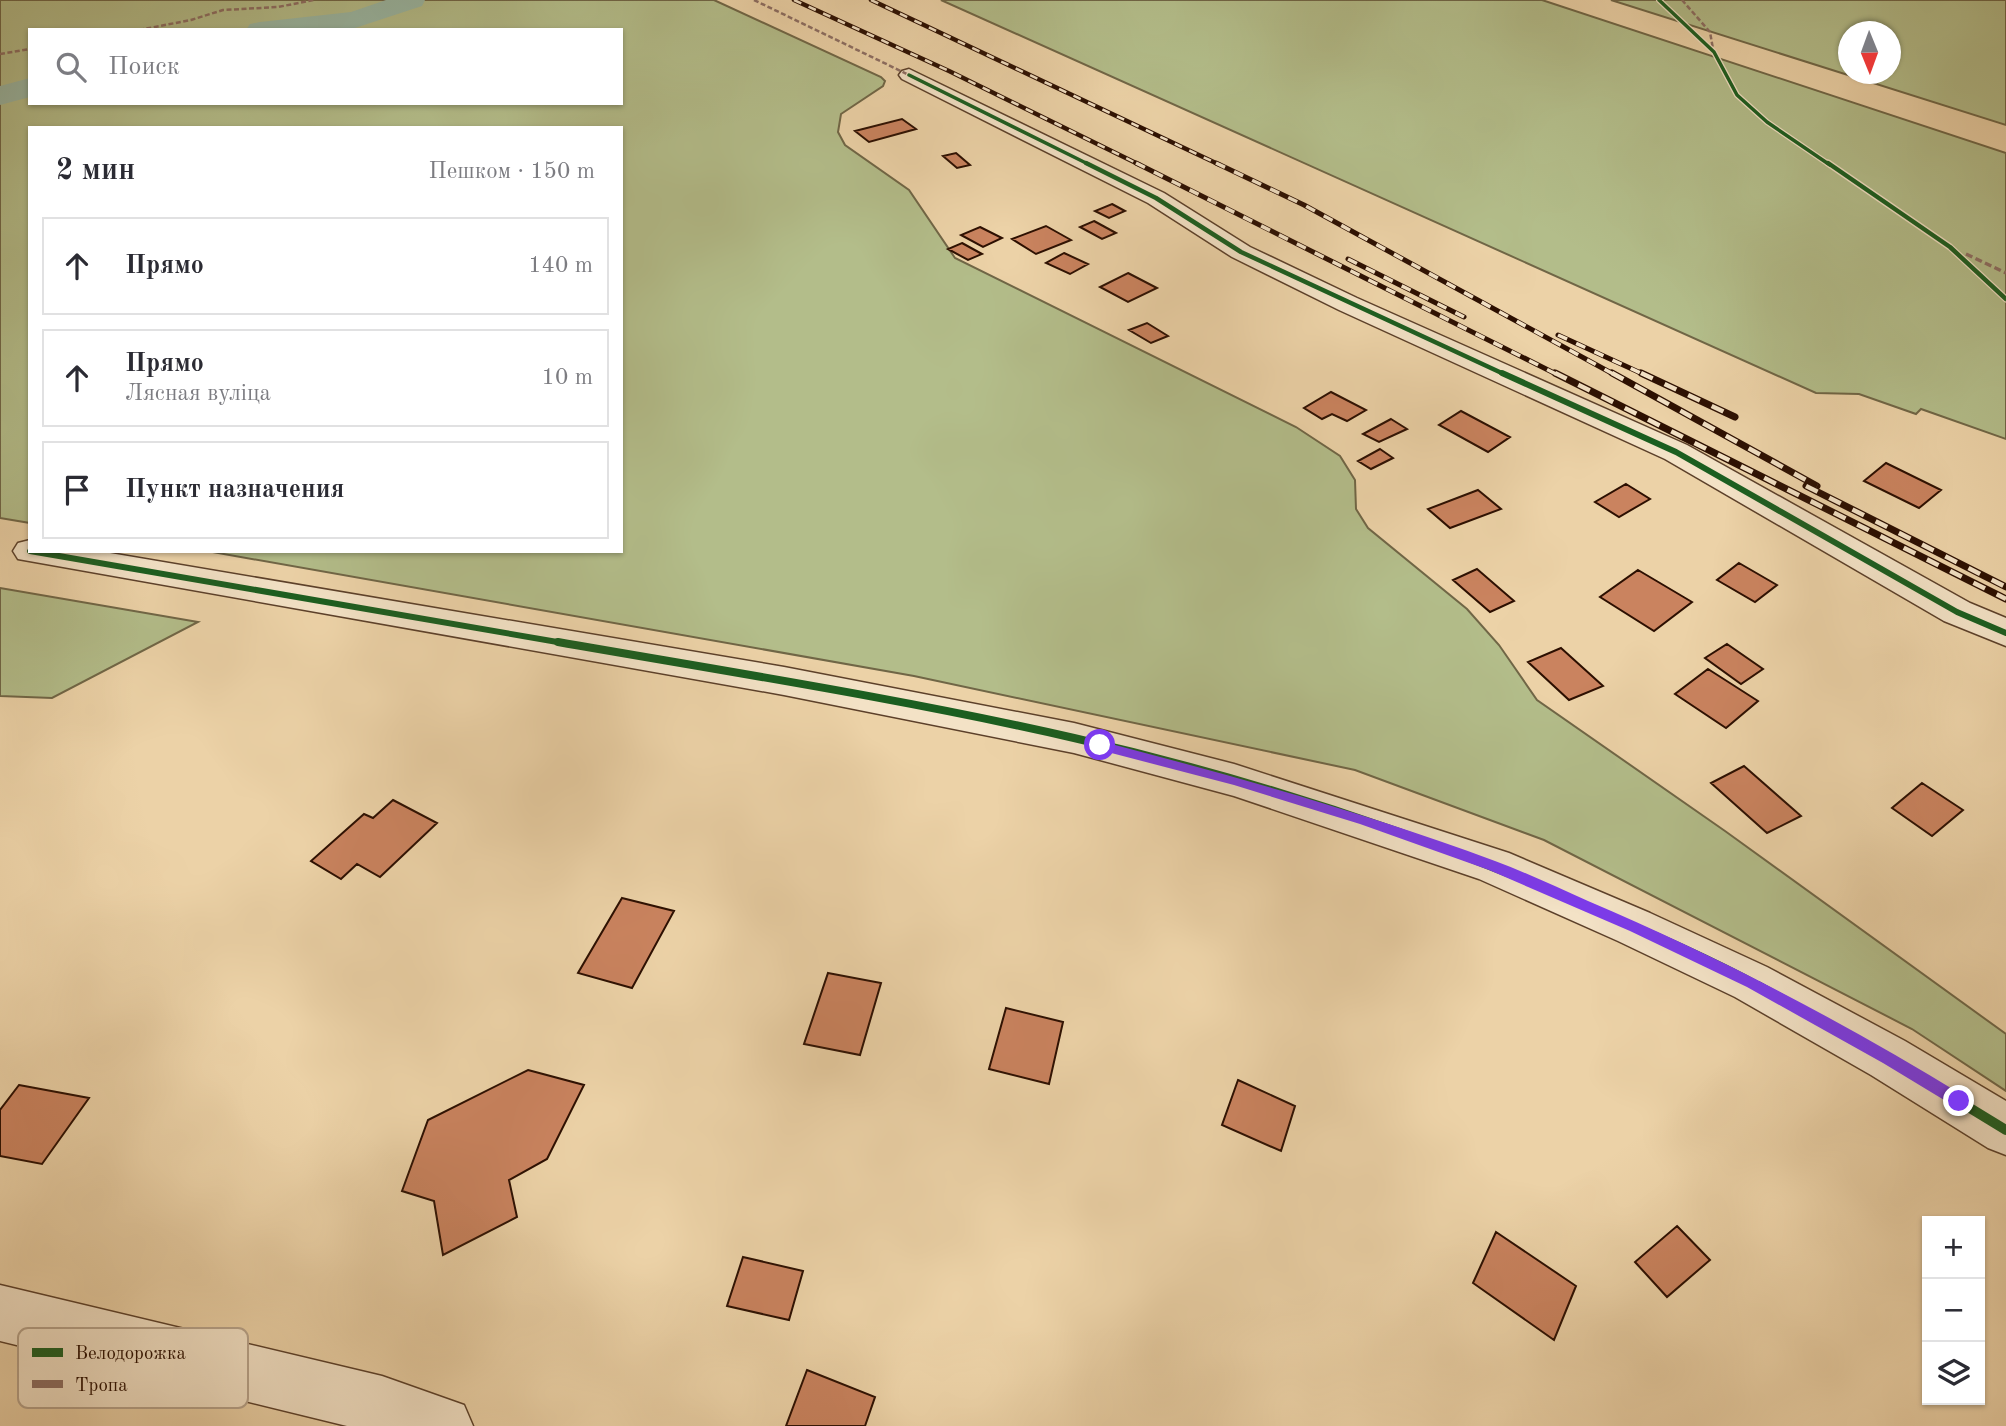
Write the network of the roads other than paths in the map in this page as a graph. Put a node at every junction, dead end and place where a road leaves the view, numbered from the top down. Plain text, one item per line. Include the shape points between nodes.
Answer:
1 (909, 75) dead end
2 (0, 546) edge
3 (28, 551) edge
4 (42, 553) edge
5 (2006, 633) edge
6 (2006, 1130) edge
7 (0, 1313) edge
8 (62, 1328) edge
9 (248, 1373) edge
10 (443, 1426) edge

1 - 5 street via 1156,198 1241,252 1447,351 1676,452 1957,612
2 - 3 street
4 - 6 street via 784,681 1074,738 1234,780 1494,866 1634,927 1751,982
7 - 8 street
9 - 10 street via 382,1405

